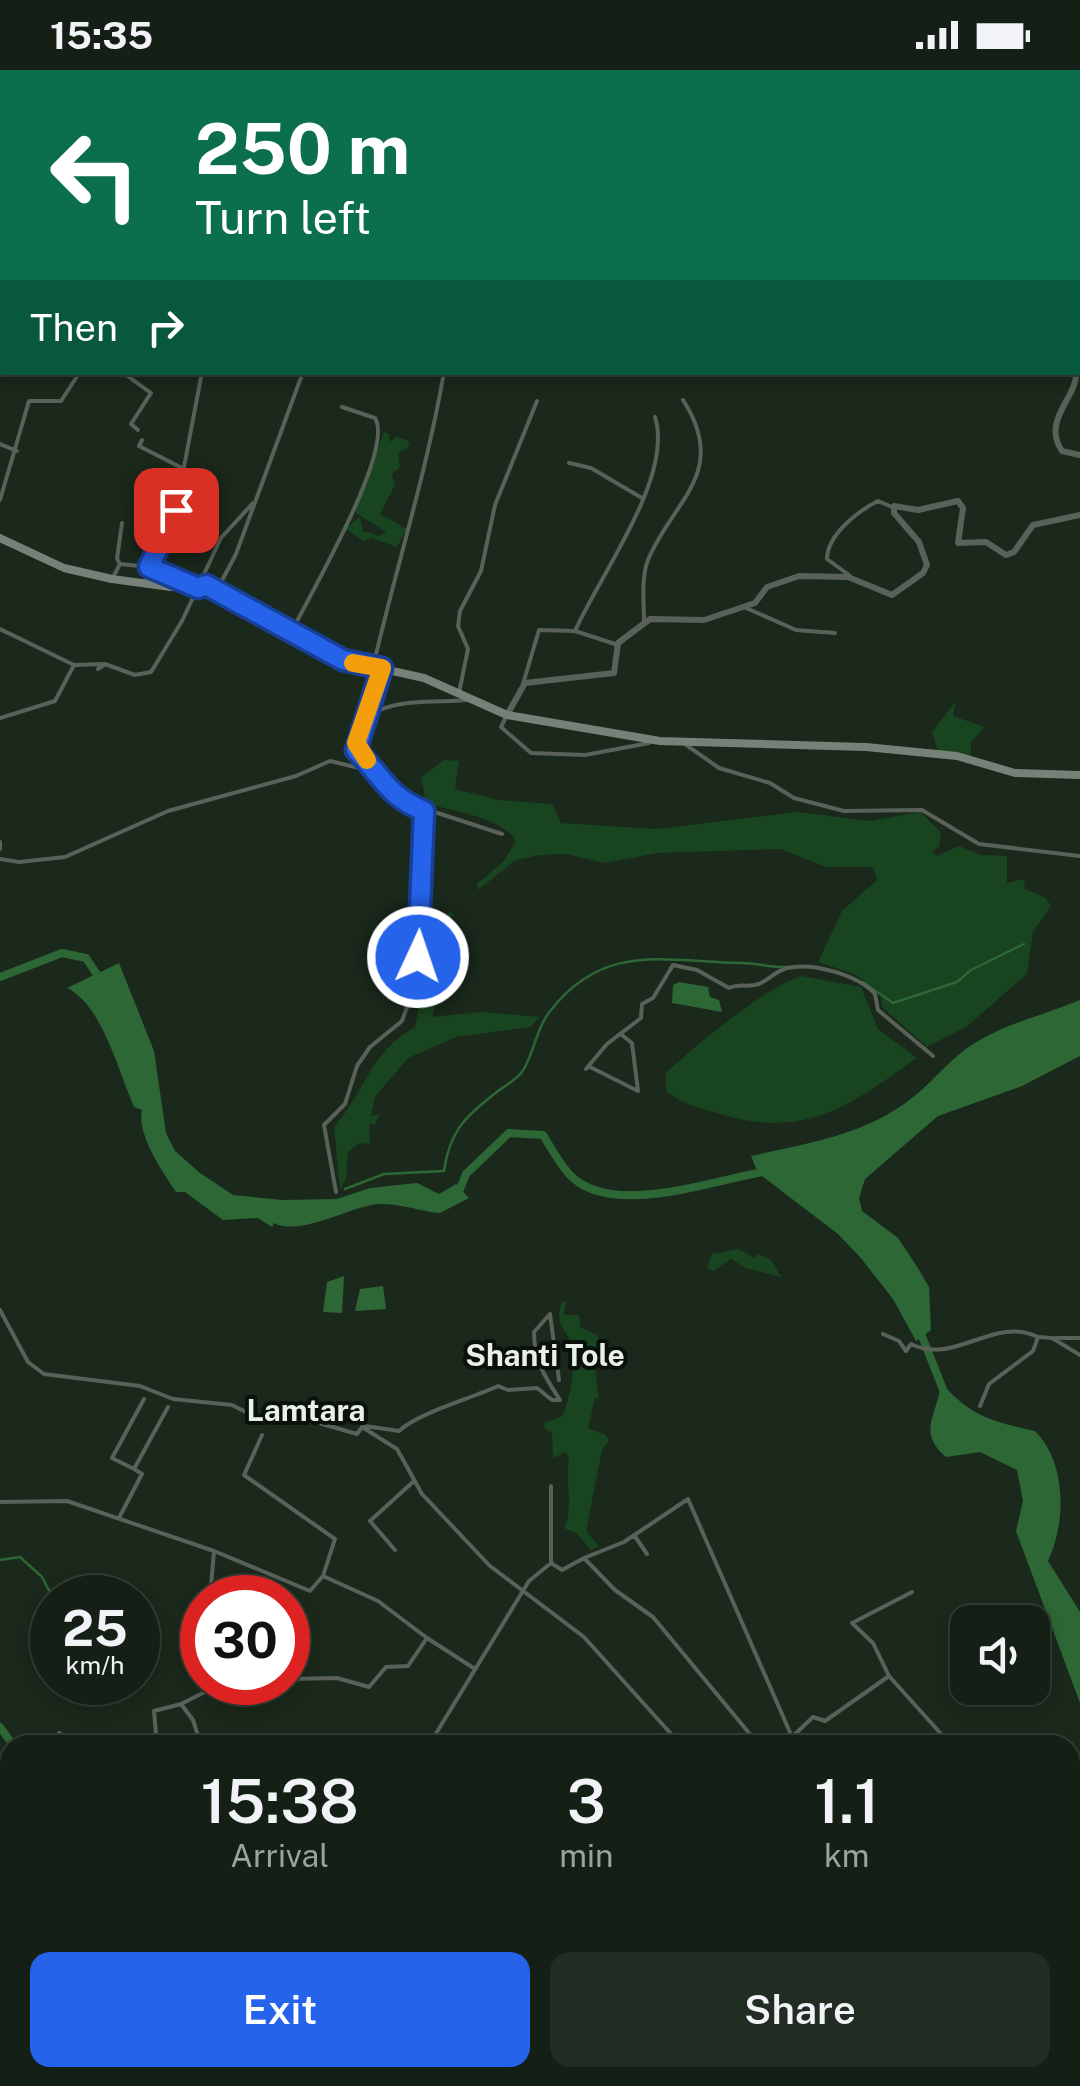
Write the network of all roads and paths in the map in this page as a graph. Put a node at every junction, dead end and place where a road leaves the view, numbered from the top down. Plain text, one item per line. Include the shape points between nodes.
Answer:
1 (79, 375) edge
2 (126, 375) edge
3 (201, 375) edge
4 (302, 375) edge
5 (443, 375) edge
6 (1076, 375) edge
7 (683, 400) dead end
8 (538, 401) dead end
9 (342, 407) dead end
10 (655, 418) dead end
11 (138, 430) dead end
12 (142, 440) dead end
13 (0, 444) edge
14 (160, 445) dead end
15 (16, 451) junction
16 (158, 454) junction
17 (1080, 454) edge
18 (569, 463) dead end
19 (184, 469) junction
20 (642, 498) junction
21 (0, 500) edge
22 (253, 503) junction
23 (892, 507) junction
24 (1080, 514) edge
25 (122, 524) dead end
26 (0, 538) edge
27 (120, 564) junction
28 (149, 567) junction
29 (112, 579) junction
30 (852, 579) junction
31 (145, 585) junction
32 (198, 588) junction
33 (216, 592) junction
34 (740, 606) junction
35 (644, 622) junction
36 (0, 629) edge
37 (292, 630) junction
38 (575, 631) junction
39 (835, 632) dead end
40 (617, 644) junction
41 (105, 664) junction
42 (74, 665) junction
43 (377, 668) junction
44 (98, 669) dead end
45 (522, 684) junction
46 (459, 694) junction
47 (472, 700) junction
48 (507, 715) junction
49 (0, 718) edge
50 (367, 720) junction
51 (654, 740) junction
52 (682, 742) junction
53 (380, 773) junction
54 (1080, 775) edge
55 (424, 811) junction
56 (502, 834) dead end
57 (1080, 856) edge
58 (0, 859) edge
59 (622, 1035) junction
60 (933, 1056) dead end
61 (336, 1192) dead end
62 (0, 1310) edge
63 (883, 1334) dead end
64 (1038, 1336) junction
65 (1052, 1338) junction
66 (1080, 1338) edge
67 (1080, 1354) edge
68 (560, 1380) dead end
69 (144, 1399) dead end
70 (980, 1406) dead end
71 (168, 1407) dead end
72 (362, 1427) junction
73 (262, 1435) dead end
74 (134, 1469) junction
75 (414, 1481) junction
76 (551, 1486) dead end
77 (0, 1502) edge
78 (119, 1519) junction
79 (634, 1534) junction
80 (395, 1550) dead end
81 (214, 1551) junction
82 (647, 1554) dead end
83 (584, 1558) junction
84 (551, 1563) junction
85 (212, 1575) edge
86 (324, 1576) junction
87 (912, 1592) dead end
88 (523, 1594) junction
89 (427, 1638) junction
90 (474, 1668) junction
91 (889, 1676) junction
92 (310, 1679) edge
93 (180, 1704) edge
94 (182, 1705) edge
95 (59, 1733) dead end
96 (62, 1735) edge
97 (155, 1735) edge
98 (198, 1735) edge
99 (435, 1735) edge
100 (672, 1735) edge
101 (751, 1735) edge
102 (791, 1735) edge
103 (794, 1735) edge
104 (943, 1735) edge

1 - 15 street via 61,401 29,400
2 - 11 street via 151,393 131,424
3 - 19 street
4 - 22 street
5 - 43 street
6 - 17 street via 1060,408 1056,439 1062,451
7 - 35 street via 698,429 696,480 644,570
8 - 46 street via 495,505 481,571 460,611 458,626 468,649
9 - 37 street via 375,418 380,440 337,545
10 - 20 street via 656,453
12 - 16 street via 139,446
13 - 15 street
14 - 16 street
15 - 21 street
16 - 19 street
18 - 20 street via 614,479
19 - 28 street via 176,510
20 - 38 street
22 - 32 street via 221,538
22 - 33 street
23 - 24 street via 918,510 958,501 958,543 986,542 1006,555 1033,525
23 - 30 street via 871,505 827,550 827,559
23 - 30 street via 919,542 926,569 892,594
25 - 27 street
26 - 29 main road via 64,568
27 - 28 street
27 - 29 street
28 - 31 street
28 - 32 street
29 - 31 main road
30 - 34 street via 799,576
31 - 32 main road
32 - 33 main road via 204,584
32 - 41 street via 151,672 135,675
33 - 37 main road
34 - 35 street via 700,620
34 - 39 street via 792,628
35 - 40 street
36 - 42 street
37 - 43 main road via 343,660
38 - 40 street
38 - 45 street via 539,630
40 - 45 street via 611,674
41 - 42 street
41 - 44 street
42 - 49 street via 55,701
43 - 46 main road
43 - 50 street
45 - 48 street
46 - 47 main road
47 - 48 main road
47 - 50 street via 391,703
48 - 51 main road
48 - 51 street via 501,728 531,753 585,755
50 - 53 street via 356,750
51 - 52 main road
52 - 54 main road via 866,747 957,756 1015,773
52 - 57 street via 719,768 770,782 794,798 844,811 922,810 979,844
53 - 55 street via 392,796
53 - 58 street via 330,762 168,812 64,857
55 - 56 street
55 - 61 street via 422,927 411,996 402,1021 370,1046 344,1104 324,1125
59 - 59 street via 632,1042 638,1091 588,1067
59 - 60 street via 641,1018 642,1004 673,965 729,988 800,968 867,985 878,1010
62 - 72 street via 28,1362 44,1374 140,1386 173,1399 357,1434
63 - 64 street via 906,1351 910,1344 930,1352 1016,1328
64 - 65 street
64 - 70 street via 1034,1352 989,1384
65 - 66 street
65 - 67 street
68 - 72 street via 550,1314 534,1332 534,1350 560,1400 537,1388 498,1386 409,1419 399,1430
69 - 74 street via 112,1458
71 - 74 street
72 - 75 street via 397,1449
73 - 86 street via 244,1475 335,1539
74 - 78 street via 142,1474
75 - 80 street via 370,1521
75 - 88 street
76 - 84 street
77 - 78 street via 66,1501
78 - 81 street
79 - 82 street
79 - 83 street
79 - 102 street via 688,1499
81 - 85 street
81 - 86 street via 310,1591
83 - 84 street via 562,1570
83 - 101 street via 653,1617
84 - 88 street
86 - 89 street via 378,1602
87 - 91 street via 852,1623 873,1643
88 - 90 street
88 - 100 street via 584,1637
89 - 90 street
89 - 92 street via 408,1666 386,1667 369,1687
90 - 99 street
91 - 103 street via 825,1721 813,1716
91 - 104 street
93 - 97 street via 154,1711
94 - 98 street
95 - 96 street

